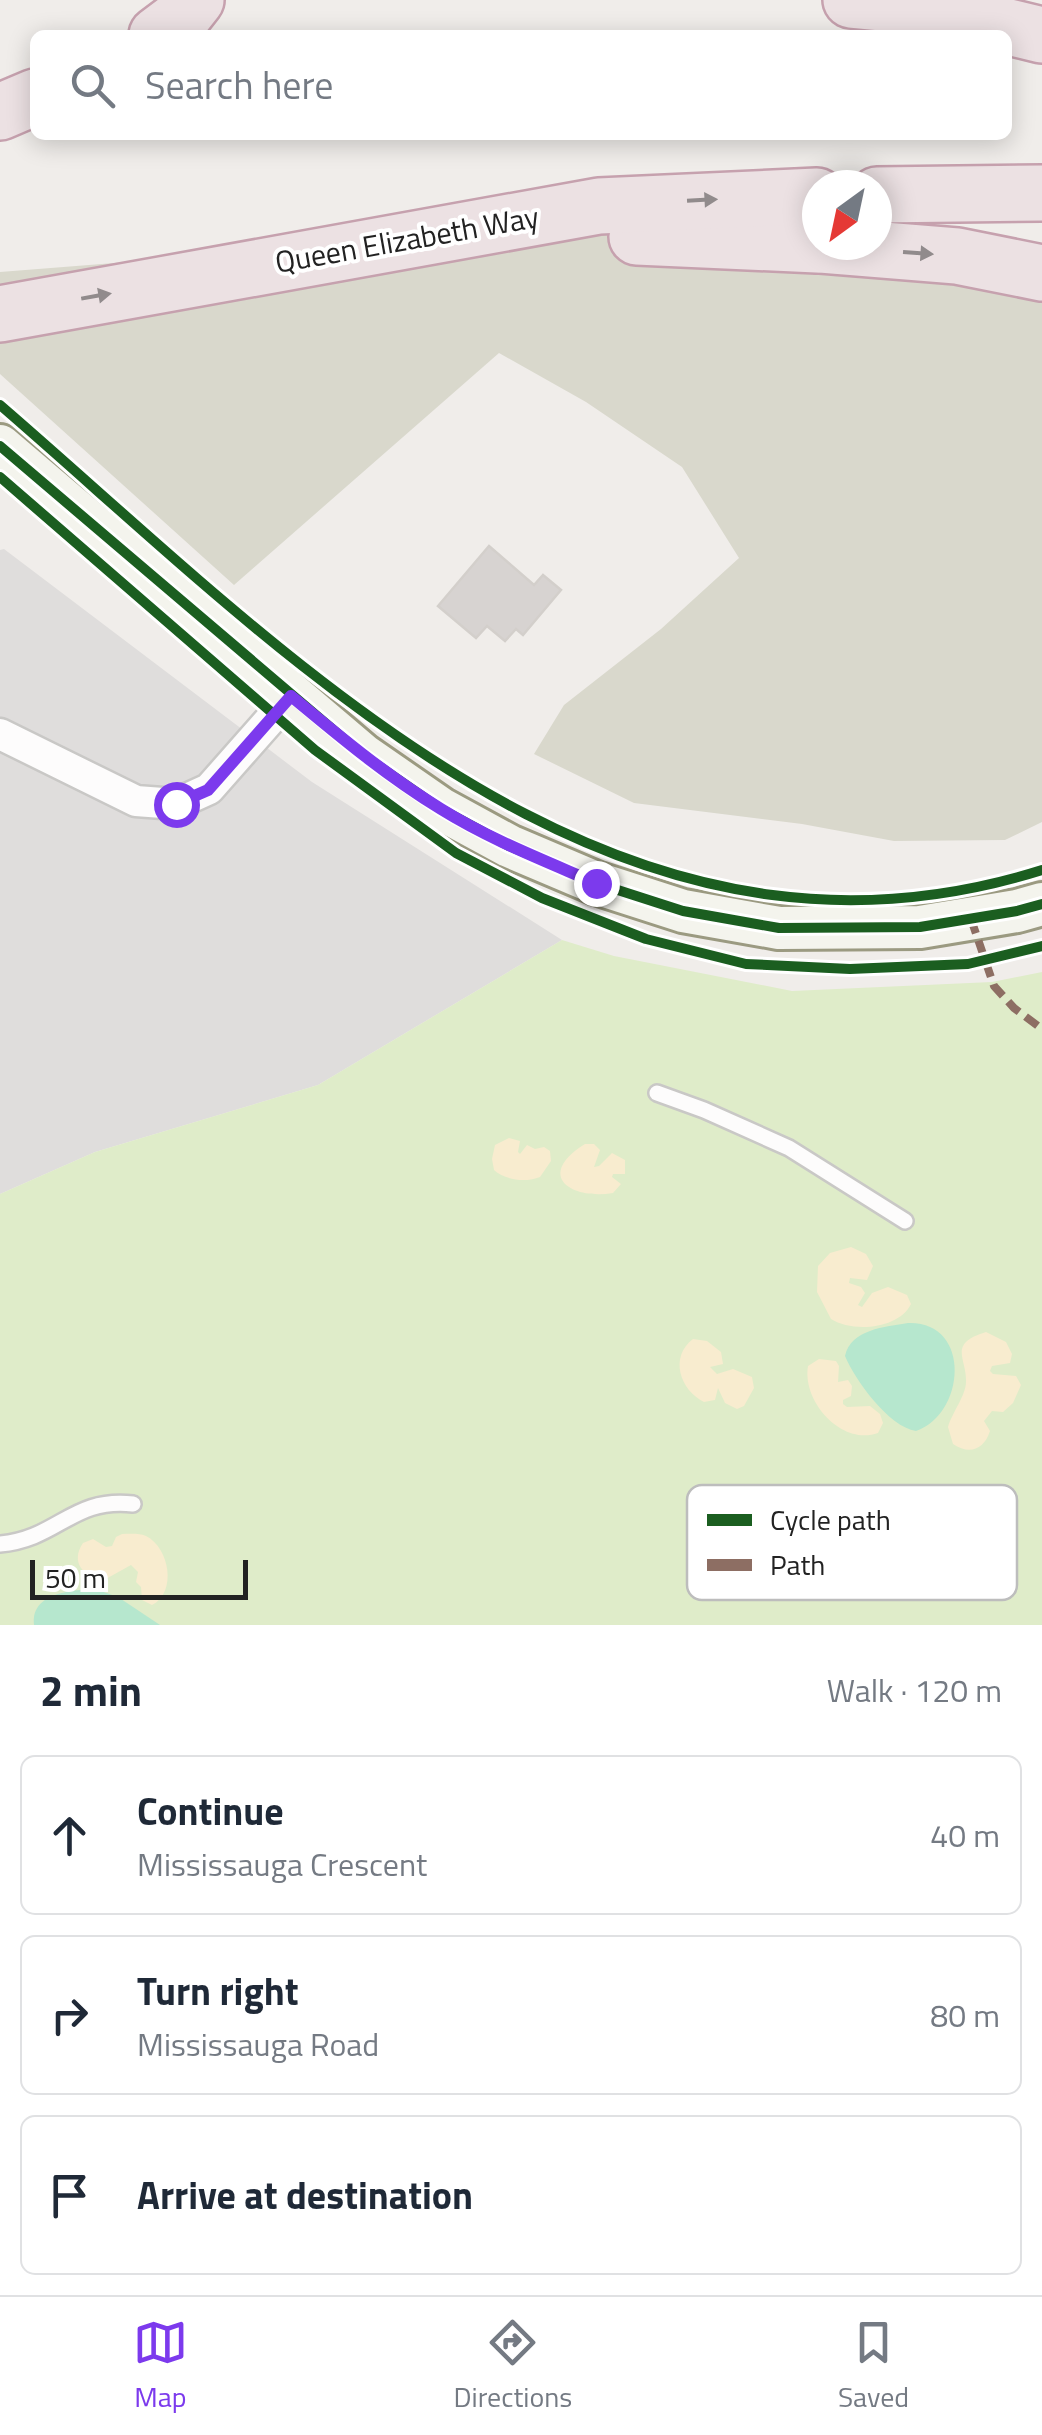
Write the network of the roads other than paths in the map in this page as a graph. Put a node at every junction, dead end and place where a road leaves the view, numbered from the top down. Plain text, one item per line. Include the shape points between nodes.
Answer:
1 (196, 0) edge
2 (851, 0) edge
3 (163, 30) edge
4 (1042, 36) edge
5 (1012, 38) edge
6 (30, 99) edge
7 (0, 112) edge
8 (30, 124) edge
9 (0, 128) edge
10 (1042, 193) edge
11 (892, 195) edge
12 (802, 197) edge
13 (802, 244) edge
14 (892, 251) edge
15 (294, 260) junction
16 (1042, 273) edge
17 (0, 314) edge
18 (0, 446) edge
19 (291, 696) junction
20 (0, 734) edge
21 (1042, 904) edge
22 (657, 1093) dead end
23 (905, 1220) dead end
24 (132, 1504) dead end
25 (0, 1544) edge

1 - 3 highway
2 - 4 highway via 925,7
4 - 5 highway
6 - 7 highway
8 - 9 highway
10 - 11 highway
15 -> 12 highway, Queen Elizabeth Way via 599,206
13 - 15 highway via 652,236
14 -> 16 highway
17 -> 15 highway, Queen Elizabeth Way
18 - 19 main road
19 - 20 street via 208,790 176,804 136,802
19 - 21 main road via 441,809 596,883 684,911 779,928 920,927
22 - 23 lane via 789,1148
24 - 25 lane via 90,1505 42,1535

